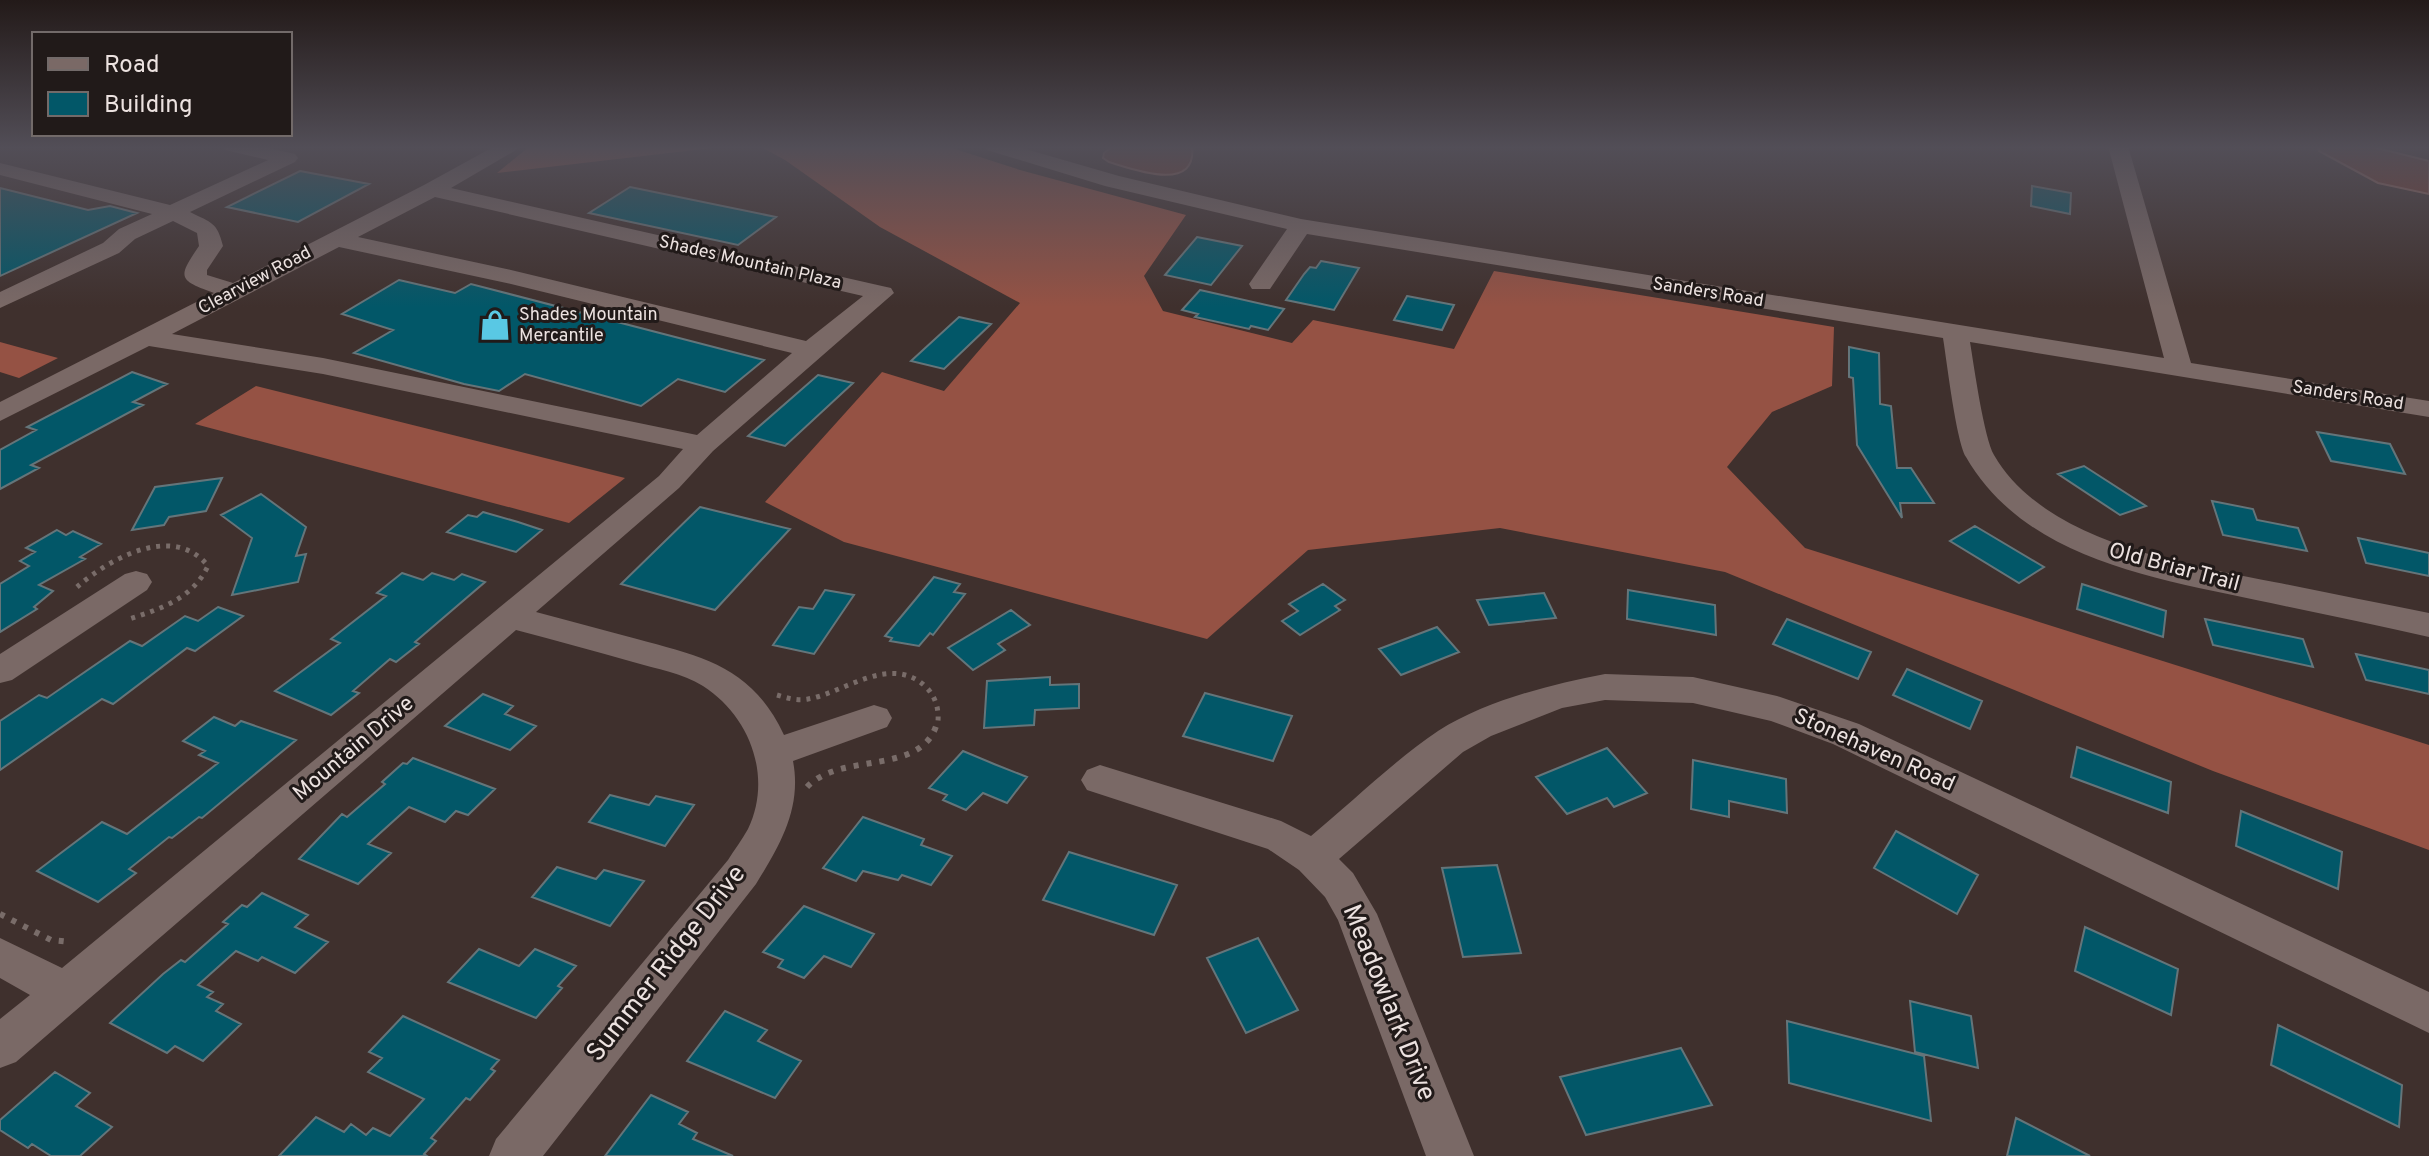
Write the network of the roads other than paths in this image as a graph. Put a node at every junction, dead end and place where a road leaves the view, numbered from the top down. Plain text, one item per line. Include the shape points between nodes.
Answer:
1 (122, 200) edge
2 (199, 200) edge
3 (412, 200) edge
4 (475, 200) edge
5 (1192, 200) edge
6 (2133, 200) edge
7 (174, 213) junction
8 (1301, 226) junction
9 (334, 239) junction
10 (1261, 284) dead end
11 (234, 292) junction
12 (882, 293) joint
13 (0, 301) edge
14 (1955, 333) junction
15 (146, 338) junction
16 (811, 350) junction
17 (2180, 369) junction
18 (2429, 409) edge
19 (0, 413) edge
20 (703, 445) junction
21 (136, 582) dead end
22 (510, 617) junction
23 (2429, 625) edge
24 (0, 671) edge
25 (874, 718) dead end
26 (774, 753) junction
27 (1100, 780) dead end
28 (1313, 858) junction
29 (0, 957) edge
30 (65, 992) junction
31 (2429, 1013) edge
32 (0, 1047) edge
33 (513, 1156) edge
34 (1450, 1156) edge

1 - 7 street
2 - 7 street
3 - 9 street, Clearview Road
4 - 12 street, Shades Mountain Plaza
5 - 8 street, Sanders Road
6 - 17 street
7 - 11 street via 207,229 211,246 195,270 196,279
7 - 13 street
8 - 10 street
8 - 14 street, Sanders Road
9 - 11 street, Clearview Road
9 - 16 street
11 - 15 street, Clearview Road
12 - 16 street, Mountain Drive
14 - 17 street, Sanders Road
14 - 23 street, Old Briar Trail via 1978,454 2007,492 2051,525 2096,548 2158,569
15 - 19 street, Clearview Road
15 - 20 street via 323,366
16 - 20 street, Mountain Drive
17 - 18 street, Sanders Road
20 - 22 street, Mountain Drive via 669,482
21 - 24 street
22 - 26 street via 712,675 745,704
22 - 30 street, Mountain Drive
25 - 26 street
26 - 33 street, Summer Ridge Drive via 768,828 742,872
27 - 28 street via 1281,837
28 - 31 street, Stonehaven Road via 1450,742 1478,726 1557,696 1605,687 1693,690 1777,709 1846,734
28 - 34 street, Meadowlark Drive via 1339,885 1356,914
29 - 30 street
30 - 32 street, Mountain Drive

